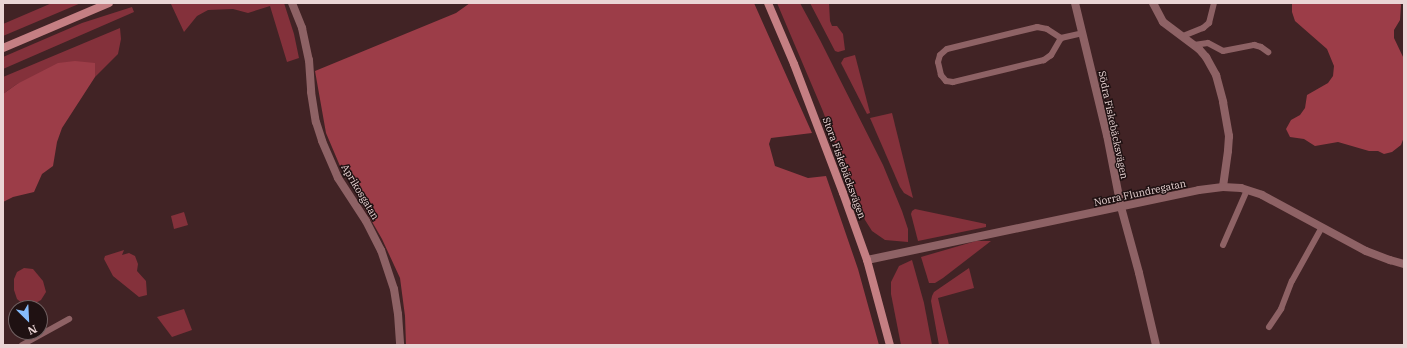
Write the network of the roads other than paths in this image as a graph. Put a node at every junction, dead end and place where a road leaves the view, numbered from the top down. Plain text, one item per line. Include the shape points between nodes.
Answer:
1 (109, 3) edge
2 (292, 3) edge
3 (768, 3) edge
4 (1075, 3) edge
5 (1153, 3) edge
6 (1214, 3) edge
7 (1082, 33) junction
8 (1183, 36) junction
9 (1061, 38) junction
10 (1194, 44) junction
11 (3, 48) edge
12 (1268, 52) dead end
13 (1223, 187) junction
14 (1247, 190) junction
15 (1120, 207) junction
16 (1322, 227) junction
17 (1223, 245) dead end
18 (867, 260) junction
19 (1404, 264) edge
20 (69, 319) dead end
21 (1269, 327) dead end
22 (22, 345) edge
23 (400, 345) edge
24 (890, 345) edge
25 (1156, 345) edge

1 - 11 street
2 - 23 street, Aprikosgatan via 302,28 309,60 315,115 322,141 338,178 381,250 394,289
3 - 18 street, Stora Fiskebäcksvägen via 818,124
4 - 7 street, Södra Fiskebäcksvägen
5 - 8 street via 1164,22
6 - 8 lane via 1209,23
7 - 9 lane
7 - 15 street, Södra Fiskebäcksvägen
8 - 10 street
9 - 9 lane via 1047,28 1037,27 947,49 940,55 938,62 941,75 946,81 953,82 1044,60 1051,55
10 - 12 lane via 1208,43 1223,51 1254,45
10 - 13 street via 1206,57 1220,86 1228,136
13 - 14 street, Norra Flundregatan
13 - 15 street, Norra Flundregatan
14 - 16 street, Norra Flundregatan via 1270,198
14 - 17 lane
15 - 18 street, Norra Flundregatan
15 - 25 street, Södra Fiskebäcksvägen
16 - 19 street, Norra Flundregatan via 1373,254
16 - 21 lane via 1292,281 1281,309
18 - 24 street, Stora Fiskebäcksvägen
20 - 22 lane

